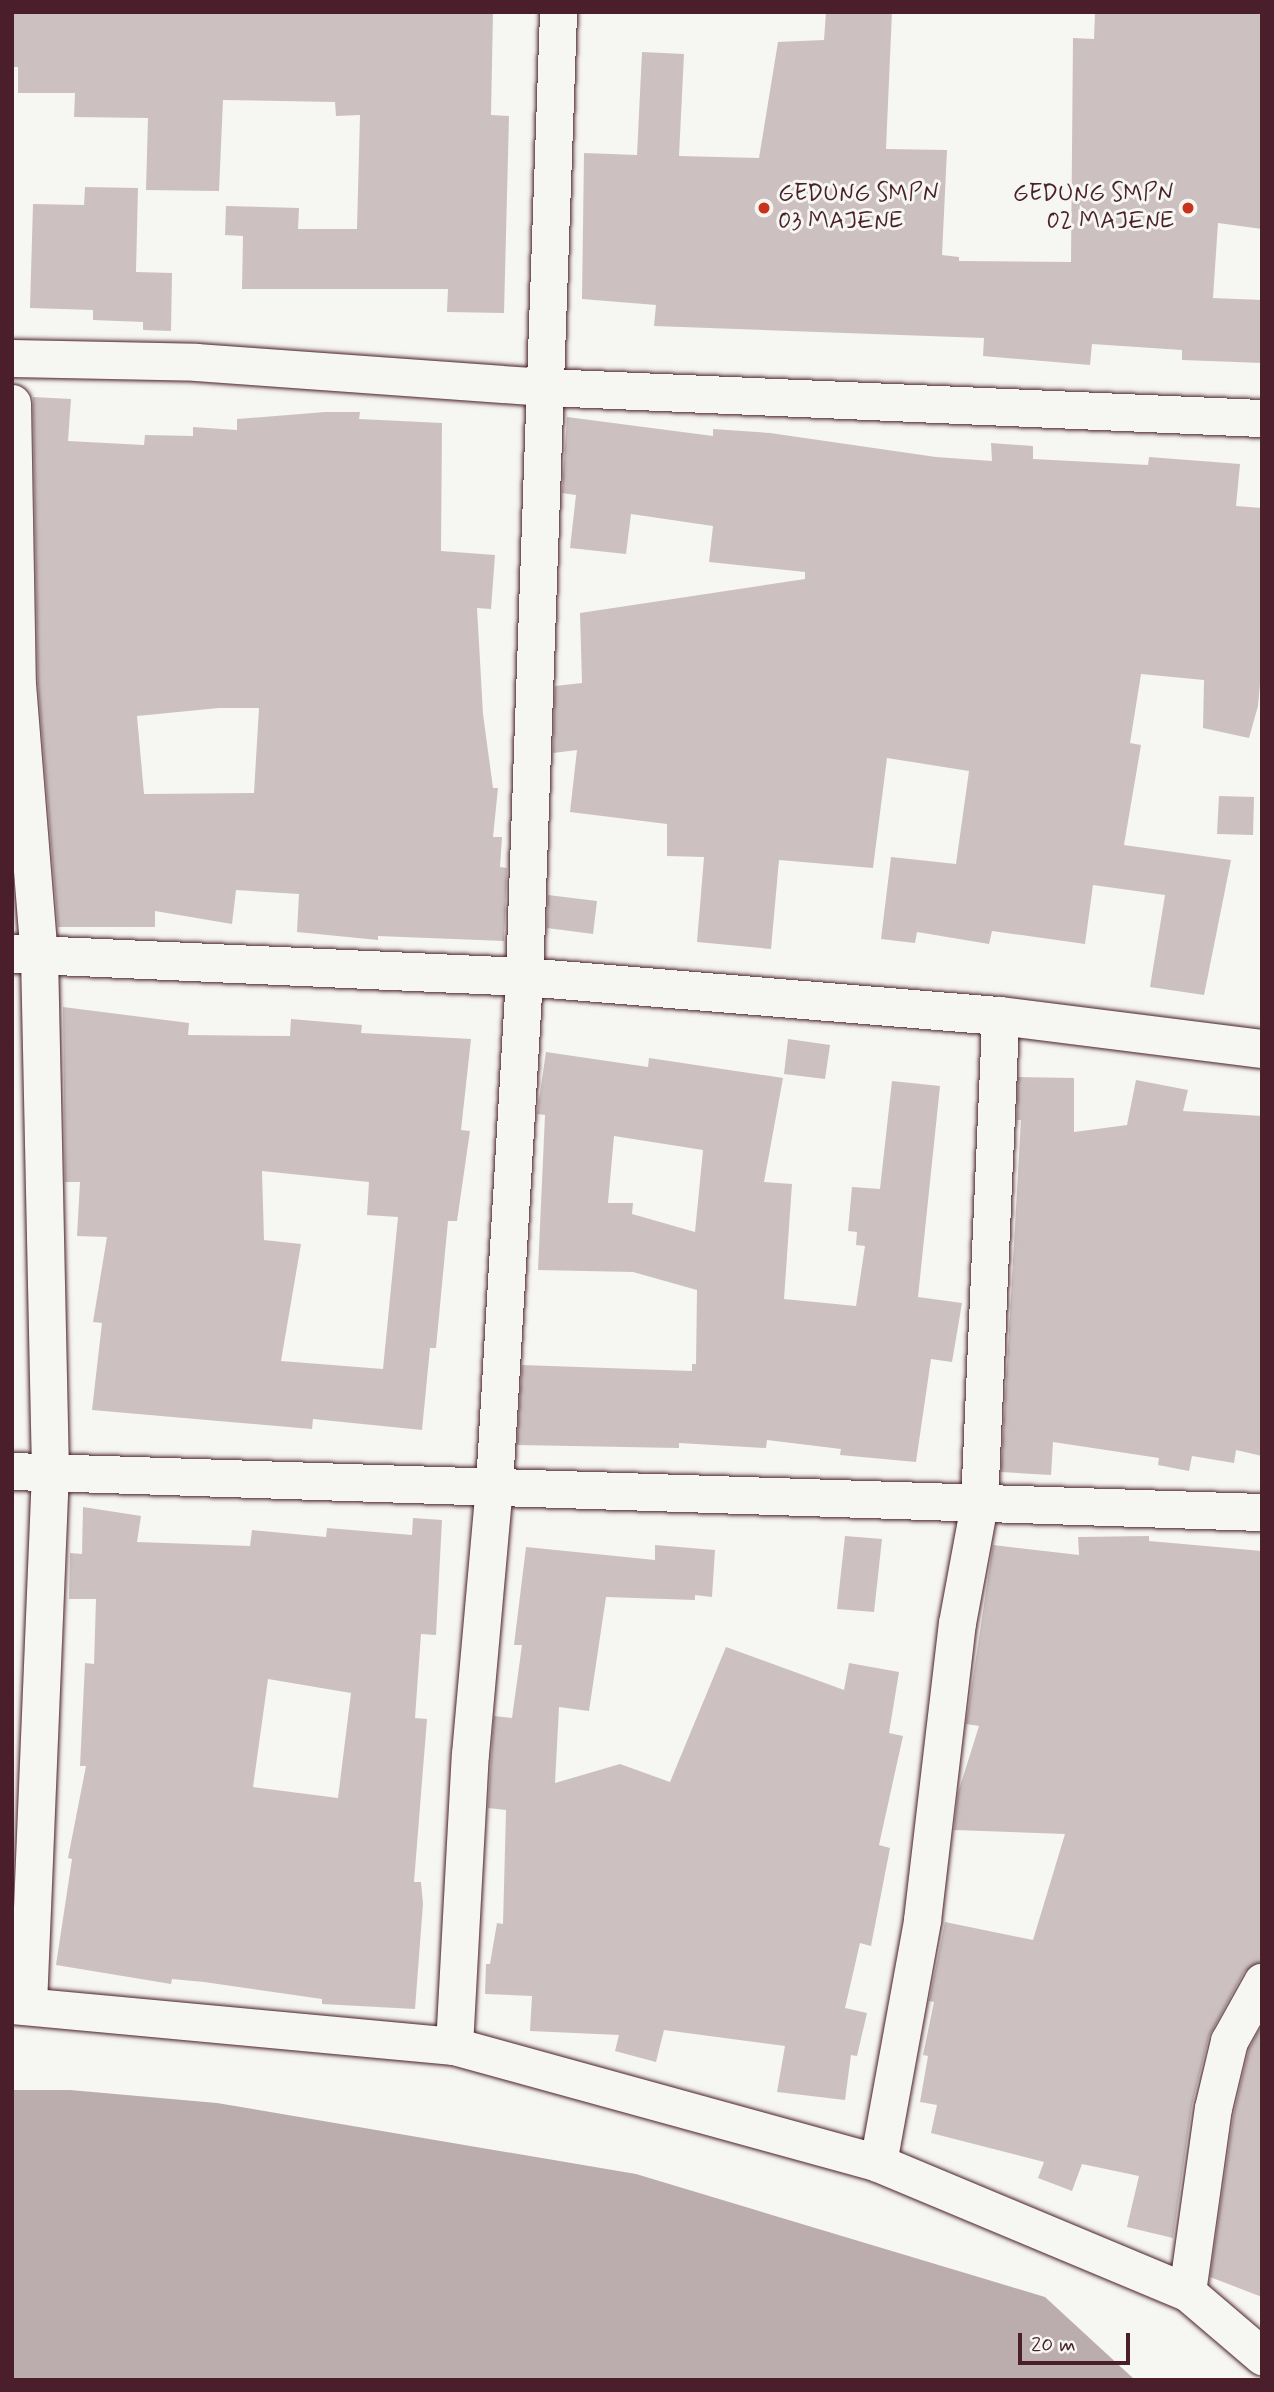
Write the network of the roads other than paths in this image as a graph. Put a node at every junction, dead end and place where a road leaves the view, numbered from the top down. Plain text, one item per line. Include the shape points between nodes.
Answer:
1 (558, 12) edge
2 (12, 358) edge
3 (545, 387) junction
4 (12, 403) edge
5 (1262, 418) edge
6 (25, 955) edge
7 (524, 977) junction
8 (1000, 1016) junction
9 (1262, 1049) edge
10 (12, 1471) edge
11 (50, 1471) junction
12 (494, 1485) junction
13 (979, 1504) junction
14 (1262, 1512) edge
15 (1262, 1982) edge
16 (20, 2005) edge
17 (454, 2046) junction
18 (878, 2163) junction
19 (1187, 2292) junction
20 (1262, 2356) edge

1 - 3 street
2 - 3 street via 196,362
3 - 5 street
3 - 7 street
4 - 6 street
6 - 7 highway
6 - 11 street
7 - 8 highway
7 - 12 street
8 - 9 highway
8 - 13 street
10 - 11 street
11 - 12 street
11 - 16 street
12 - 13 street
12 - 17 street via 470,1754
13 - 14 street
13 - 18 street via 957,1623 922,1920
15 - 19 street via 1229,2041 1213,2108
16 - 17 street
17 - 18 street
18 - 19 street
19 - 20 street

